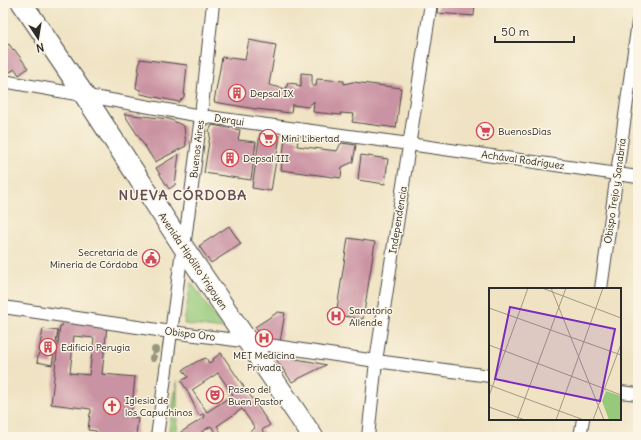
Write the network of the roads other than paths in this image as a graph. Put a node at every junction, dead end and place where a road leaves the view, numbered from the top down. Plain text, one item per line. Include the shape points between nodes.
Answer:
1 (22, 3) edge
2 (213, 3) edge
3 (431, 3) edge
4 (638, 22) edge
5 (3, 81) edge
6 (84, 95) junction
7 (201, 116) junction
8 (409, 144) junction
9 (617, 174) junction
10 (638, 177) edge
11 (184, 248) junction
12 (601, 288) edge
13 (3, 306) edge
14 (171, 332) junction
15 (248, 342) junction
16 (376, 362) junction
17 (489, 376) edge
18 (621, 392) edge
19 (638, 394) edge
20 (583, 420) edge
21 (157, 437) edge
22 (313, 437) edge
23 (368, 437) edge
24 (580, 437) edge

1 - 6 main road, Avenida Hipólito Yrigoyen
2 - 7 street, Buenos Aires
3 - 8 street, Independencia
4 - 9 street, Obispo Trejo y Sanabria
5 - 6 street, Derqui
6 - 7 street, Derqui
6 - 11 main road, Avenida Hipólito Yrigoyen
7 - 8 street, Derqui
7 - 11 street, Buenos Aires
8 - 9 street, Achával Rodríguez
8 - 16 street, Independencia
9 - 10 street, Achával Rodríguez
9 - 12 street, Obispo Trejo y Sanabria
11 - 14 street, Buenos Aires
11 - 15 main road, Avenida Hipólito Yrigoyen
13 - 14 street, Obispo Oro
14 - 15 street, Obispo Oro
14 - 21 street, Buenos Aires
15 - 16 street, Obispo Oro
15 - 22 main road, Avenida Hipólito Yrigoyen
16 - 17 street, Obispo Oro
16 - 23 street, Independencia
18 - 19 street
20 - 24 street

